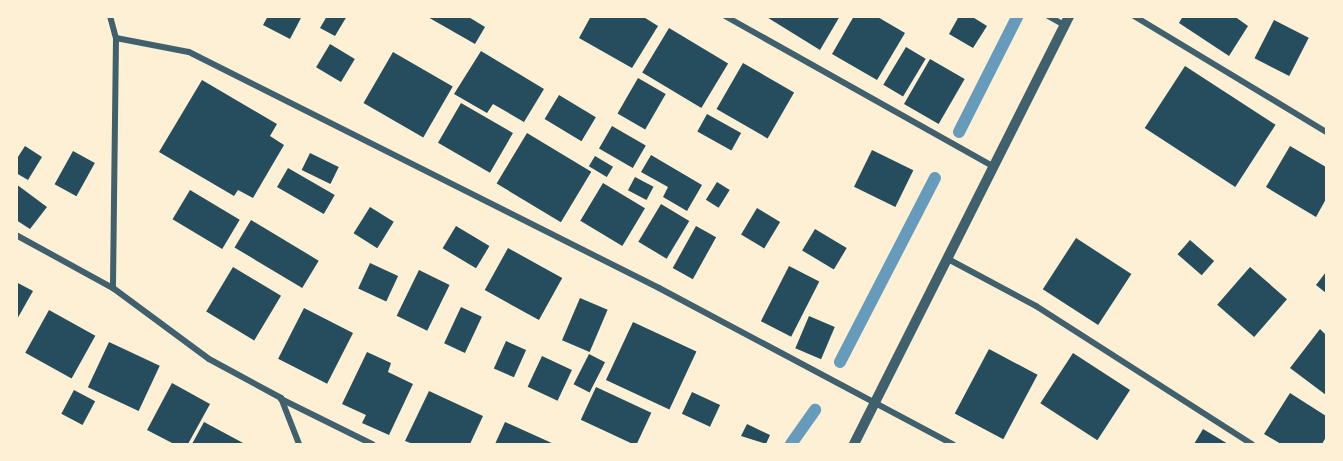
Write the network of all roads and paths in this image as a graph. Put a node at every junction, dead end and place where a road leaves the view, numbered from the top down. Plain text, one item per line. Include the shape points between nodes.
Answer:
1 (110, 16) edge
2 (725, 16) edge
3 (1048, 16) edge
4 (1134, 16) edge
5 (1067, 21) edge
6 (116, 38) junction
7 (1326, 132) edge
8 (994, 167) junction
9 (16, 235) edge
10 (948, 259) junction
11 (113, 288) junction
12 (281, 398) junction
13 (876, 402) junction
14 (299, 444) edge
15 (372, 444) edge
16 (854, 444) edge
17 (954, 444) edge
18 (1252, 444) edge

1 - 6 street
2 - 8 street
3 - 5 street
4 - 7 street
5 - 8 street
6 - 11 street
6 - 13 street via 189,52 659,288
8 - 10 street
9 - 11 street
10 - 13 street
10 - 18 street via 1036,306
11 - 12 street via 209,359
12 - 14 street
12 - 15 street
13 - 16 street
13 - 17 street

